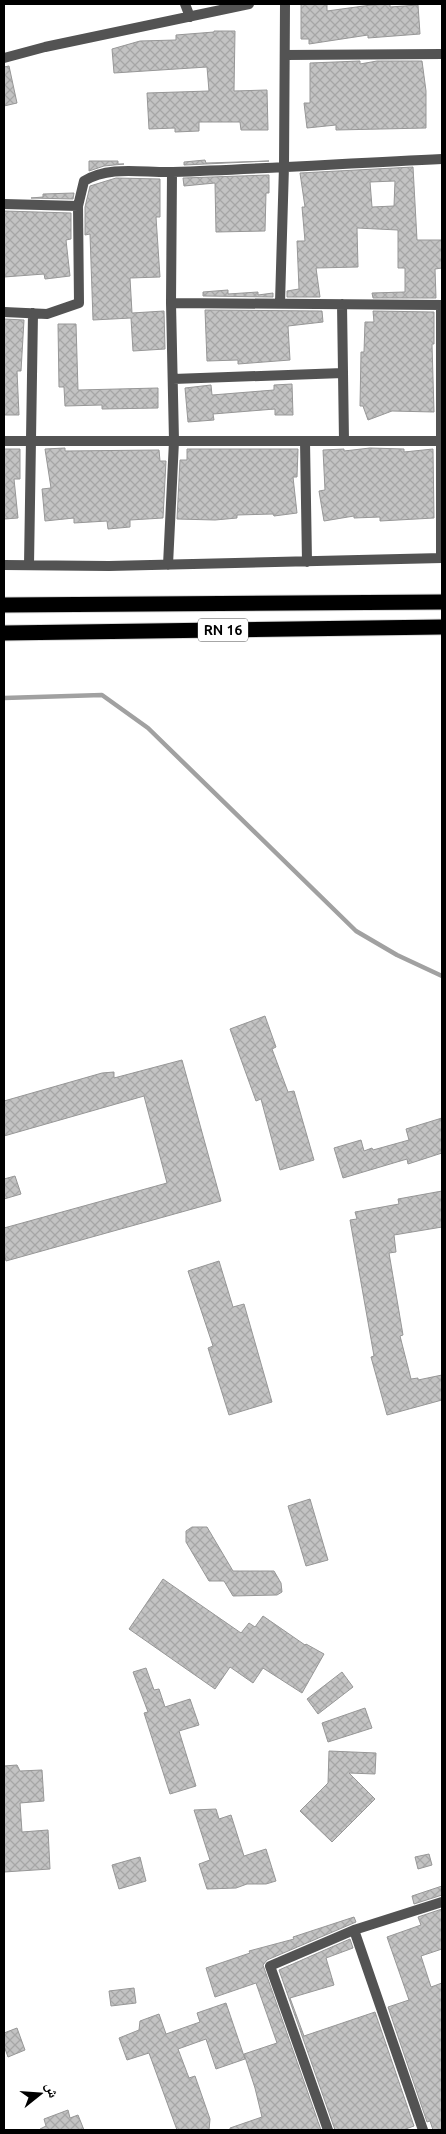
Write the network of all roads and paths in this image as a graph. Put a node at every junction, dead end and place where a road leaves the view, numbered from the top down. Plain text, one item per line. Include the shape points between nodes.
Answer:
1 (185, 4) edge
2 (250, 4) edge
3 (285, 4) edge
4 (190, 17) junction
5 (442, 54) edge
6 (284, 55) junction
7 (4, 58) edge
8 (442, 159) edge
9 (284, 166) junction
10 (172, 172) junction
11 (4, 204) edge
12 (78, 206) junction
13 (171, 303) junction
14 (280, 303) junction
15 (342, 304) junction
16 (442, 305) edge
17 (4, 312) edge
18 (33, 313) junction
19 (343, 373) junction
20 (173, 378) junction
21 (4, 441) edge
22 (31, 441) junction
23 (174, 441) junction
24 (305, 441) junction
25 (344, 441) junction
26 (442, 441) edge
27 (442, 558) edge
28 (307, 562) junction
29 (4, 565) edge
30 (168, 565) junction
31 (29, 566) junction
32 (442, 602) edge
33 (4, 605) edge
34 (442, 626) edge
35 (4, 632) edge
36 (442, 1902) edge
37 (354, 1930) junction
38 (328, 2130) edge
39 (423, 2130) edge

1 - 4 street
2 - 4 street
3 - 6 street
4 - 7 street
5 - 6 street
6 - 9 street
8 - 9 street
9 - 10 street
9 - 14 street
10 - 12 street via 107,171 92,176 84,181
10 - 13 street
11 - 12 street
12 - 18 street via 79,303 47,314
13 - 14 street
13 - 20 street
14 - 15 street
15 - 16 street
15 - 19 street
16 - 26 street
17 - 18 street
18 - 22 street
19 - 20 street
19 - 25 street
20 - 23 street
21 - 22 street
22 - 23 street
22 - 31 street
23 - 24 street
23 - 30 street
24 - 25 street
24 - 28 street
25 - 26 street
26 - 27 street
27 - 28 street
28 - 30 street
29 - 31 street
30 - 31 street
32 - 33 highway, RN 16
34 - 35 highway, RN 16
36 - 37 street
37 - 38 street via 270,1966
37 - 39 street

